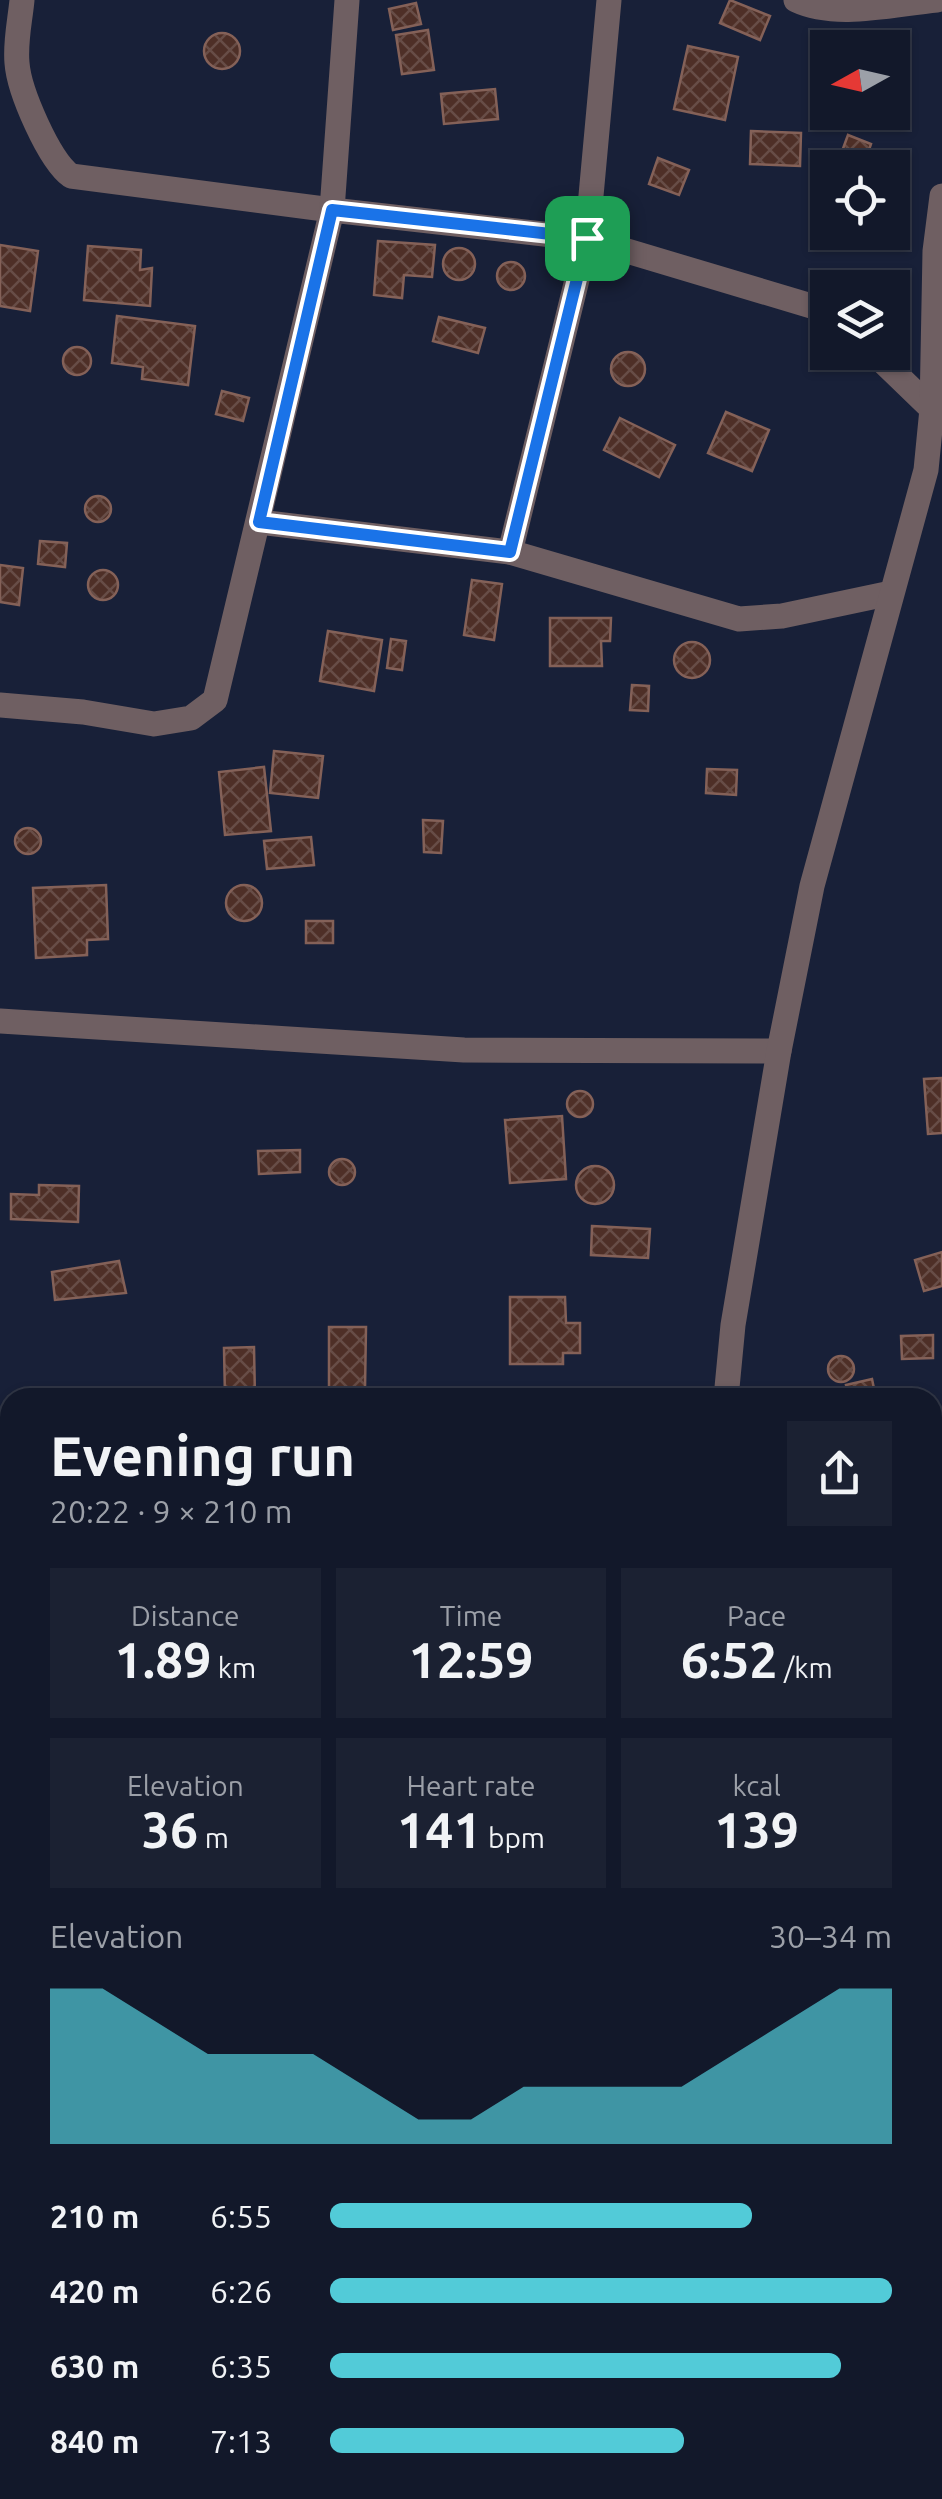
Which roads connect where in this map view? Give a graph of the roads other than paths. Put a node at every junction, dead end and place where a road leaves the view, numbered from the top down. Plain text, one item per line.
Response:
1 (22, 0) edge
2 (347, 0) edge
3 (609, 0) edge
4 (796, 0) edge
5 (938, 0) edge
6 (941, 206) edge
7 (332, 210) junction
8 (587, 238) junction
9 (810, 306) edge
10 (892, 370) edge
11 (932, 409) junction
12 (934, 470) edge
13 (259, 522) junction
14 (510, 552) junction
15 (891, 593) junction
16 (0, 705) edge
17 (0, 1021) edge
18 (780, 1051) junction
19 (727, 1388) edge

1 - 7 street
2 - 7 street
3 - 8 street
4 - 5 street
6 - 11 street
7 - 8 street
7 - 13 street
8 - 9 street
8 - 14 street
10 - 11 street
11 - 12 street
12 - 15 street
13 - 14 street
13 - 16 street
14 - 15 street
15 - 18 street
17 - 18 street
18 - 19 street

